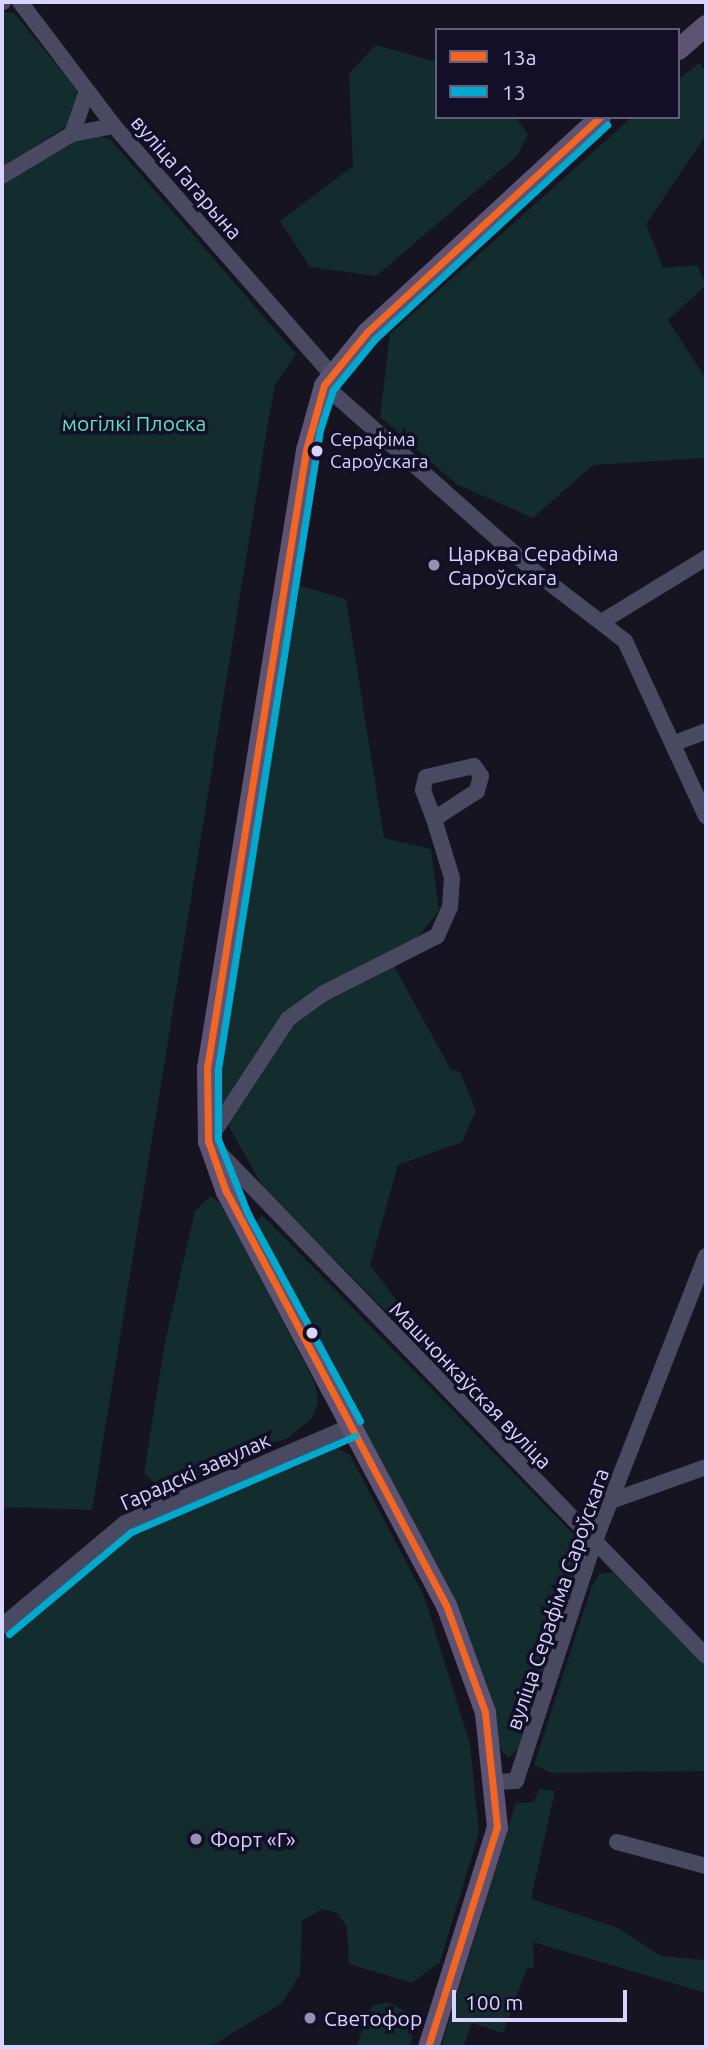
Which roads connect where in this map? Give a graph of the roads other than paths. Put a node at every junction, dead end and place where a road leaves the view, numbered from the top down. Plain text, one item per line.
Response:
1 (20, 2) edge
2 (706, 25) edge
3 (680, 47) edge
4 (87, 91) junction
5 (598, 119) edge
6 (114, 126) junction
7 (72, 134) junction
8 (2, 176) edge
9 (328, 379) junction
10 (706, 558) edge
11 (603, 621) junction
12 (706, 730) edge
13 (675, 743) junction
14 (706, 816) edge
15 (434, 819) dead end
16 (208, 1141) junction
17 (706, 1256) edge
18 (351, 1426) junction
19 (706, 1467) edge
20 (611, 1501) junction
21 (594, 1543) junction
22 (2, 1626) edge
23 (706, 1656) edge
24 (497, 1782) junction
25 (617, 1842) dead end
26 (706, 1866) edge
27 (428, 2047) edge

1 - 4 street, вуліца Гагарына
2 - 3 main road
4 - 6 street, вуліца Гагарына
4 - 7 street
5 - 9 main road
6 - 7 street
6 - 9 street, вуліца Гагарына
7 - 8 street
9 - 11 street
9 - 16 main road
10 - 11 street
11 - 13 street
12 - 13 street
13 - 14 street
15 - 16 street
16 - 18 main road
16 - 21 street, Машчонкаўская вуліца
17 - 20 street, вуліца Серафіма Сароўскага
18 - 22 street, Гарадскі завулак
18 - 24 main road
19 - 20 street
20 - 21 street, вуліца Серафіма Сароўскага
21 - 23 street, Машчонкаўская вуліца
21 - 24 street, вуліца Серафіма Сароўскага
24 - 27 main road
25 - 26 street

